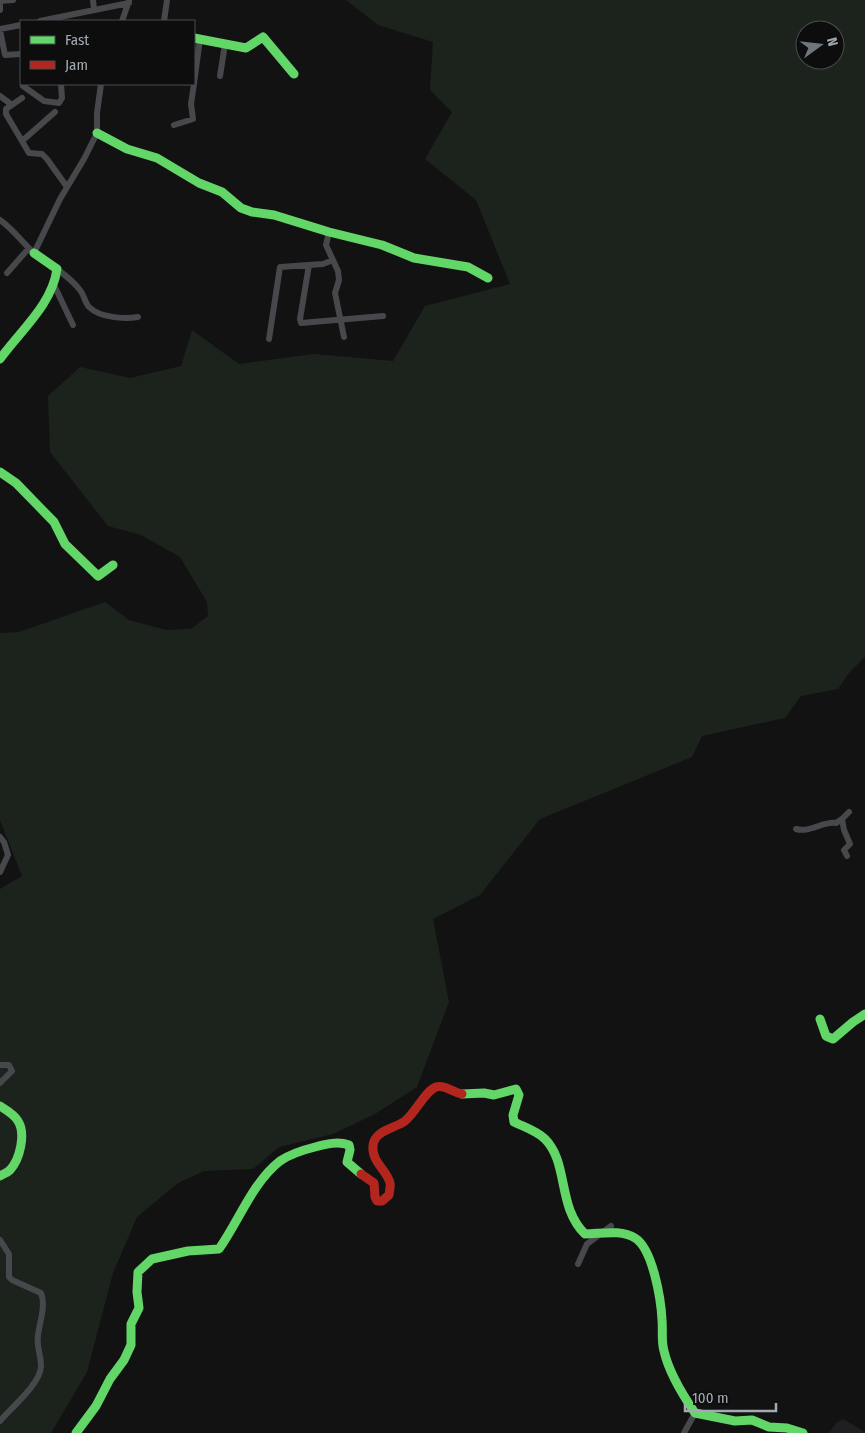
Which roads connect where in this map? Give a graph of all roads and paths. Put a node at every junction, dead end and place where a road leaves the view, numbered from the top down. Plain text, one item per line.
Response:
1 (13, 0) edge
2 (93, 0) edge
3 (167, 0) edge
4 (0, 1) edge
5 (129, 1) edge
6 (0, 10) edge
7 (94, 10) junction
8 (45, 20) edge
9 (122, 20) edge
10 (164, 20) edge
11 (20, 25) edge
12 (0, 30) edge
13 (197, 39) edge
14 (225, 44) junction
15 (20, 54) edge
16 (195, 69) edge
17 (294, 74) dead end
18 (220, 76) dead end
19 (62, 85) edge
20 (101, 85) edge
21 (194, 85) edge
22 (23, 86) dead end
23 (0, 96) edge
24 (22, 98) dead end
25 (12, 104) junction
26 (55, 112) dead end
27 (174, 125) dead end
28 (98, 133) junction
29 (22, 141) junction
30 (67, 187) junction
31 (0, 220) edge
32 (329, 232) junction
33 (32, 250) junction
34 (333, 260) junction
35 (309, 265) junction
36 (57, 269) junction
37 (7, 273) dead end
38 (488, 278) dead end
39 (54, 285) junction
40 (383, 316) dead end
41 (138, 317) dead end
42 (340, 320) junction
43 (73, 325) dead end
44 (344, 337) dead end
45 (269, 339) dead end
46 (0, 359) edge
47 (0, 472) edge
48 (113, 565) dead end
49 (849, 812) dead end
50 (842, 819) junction
51 (796, 829) dead end
52 (0, 837) edge
53 (847, 856) dead end
54 (0, 872) edge
55 (865, 1014) edge
56 (820, 1019) dead end
57 (0, 1065) edge
58 (0, 1084) edge
59 (0, 1106) edge
60 (0, 1176) edge
61 (611, 1226) dead end
62 (600, 1235) junction
63 (0, 1240) edge
64 (578, 1264) dead end
65 (695, 1413) junction
66 (0, 1421) edge
67 (76, 1433) edge
68 (684, 1433) edge
69 (803, 1433) edge

1 - 4 street
2 - 7 street
3 - 10 street
4 - 6 street
5 - 7 street
5 - 9 street
7 - 8 street
11 - 12 street
12 - 15 street
13 - 14 street
13 - 16 street
14 - 17 street
14 - 18 street
19 - 22 street
20 - 28 street
21 - 27 street
23 - 25 street
24 - 25 street
25 - 29 street
26 - 29 street
28 - 30 street
28 - 32 street
29 - 30 street
30 - 33 street
31 - 33 street
32 - 34 street
32 - 38 street
33 - 36 street
33 - 37 street
34 - 35 street
34 - 42 street
35 - 42 street
35 - 45 street
36 - 39 street
36 - 41 street
39 - 43 street
39 - 46 street
40 - 42 street
42 - 44 street
47 - 48 street
49 - 50 street
50 - 51 street
50 - 53 street
52 - 54 street
55 - 56 street
57 - 58 street
59 - 60 street
61 - 62 street
62 - 64 street
62 - 65 street
62 - 67 street
63 - 66 street
65 - 68 street
65 - 69 street

